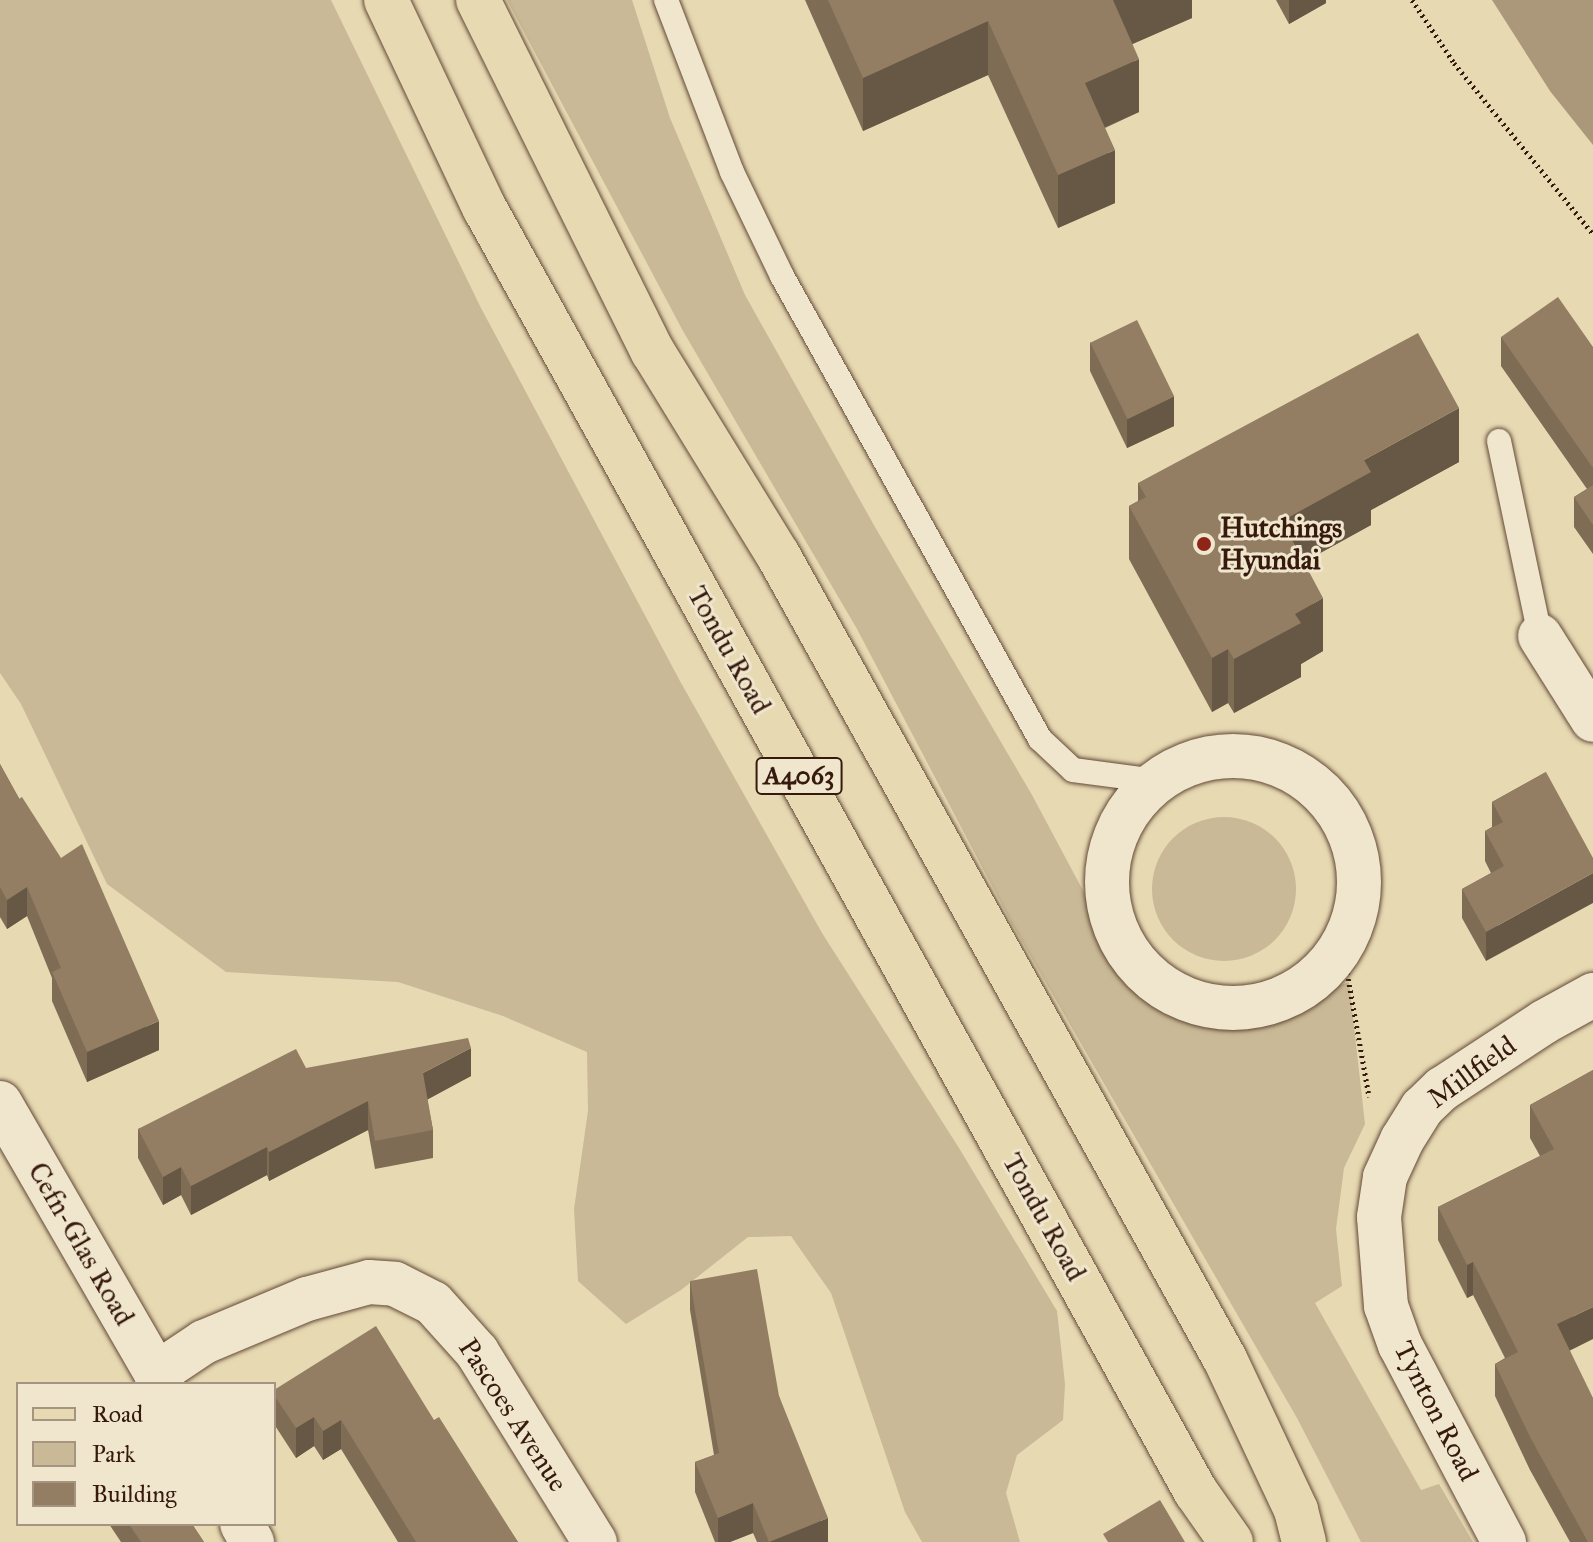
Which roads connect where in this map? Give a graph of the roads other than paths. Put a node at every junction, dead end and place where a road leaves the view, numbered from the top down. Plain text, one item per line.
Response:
1 (386, 0) edge
2 (478, 0) edge
3 (666, 0) edge
4 (1499, 441) dead end
5 (1540, 636) joint
6 (1593, 720) edge
7 (1155, 781) junction
8 (1593, 995) edge
9 (6, 1126) edge
10 (1383, 1276) joint
11 (159, 1379) edge
12 (595, 1542) edge
13 (1231, 1542) edge
14 (1304, 1542) edge
15 (1504, 1542) edge

1 - 13 main road, Tondu Road / A4063
2 - 14 main road, A4063
3 - 7 lane
4 - 5 lane
5 - 6 street
7 - 7 street
8 - 10 street, Millfield
9 - 11 street, Cefn-Glas Road
10 - 15 street, Tynton Road
11 - 12 street, Pascoes Avenue

